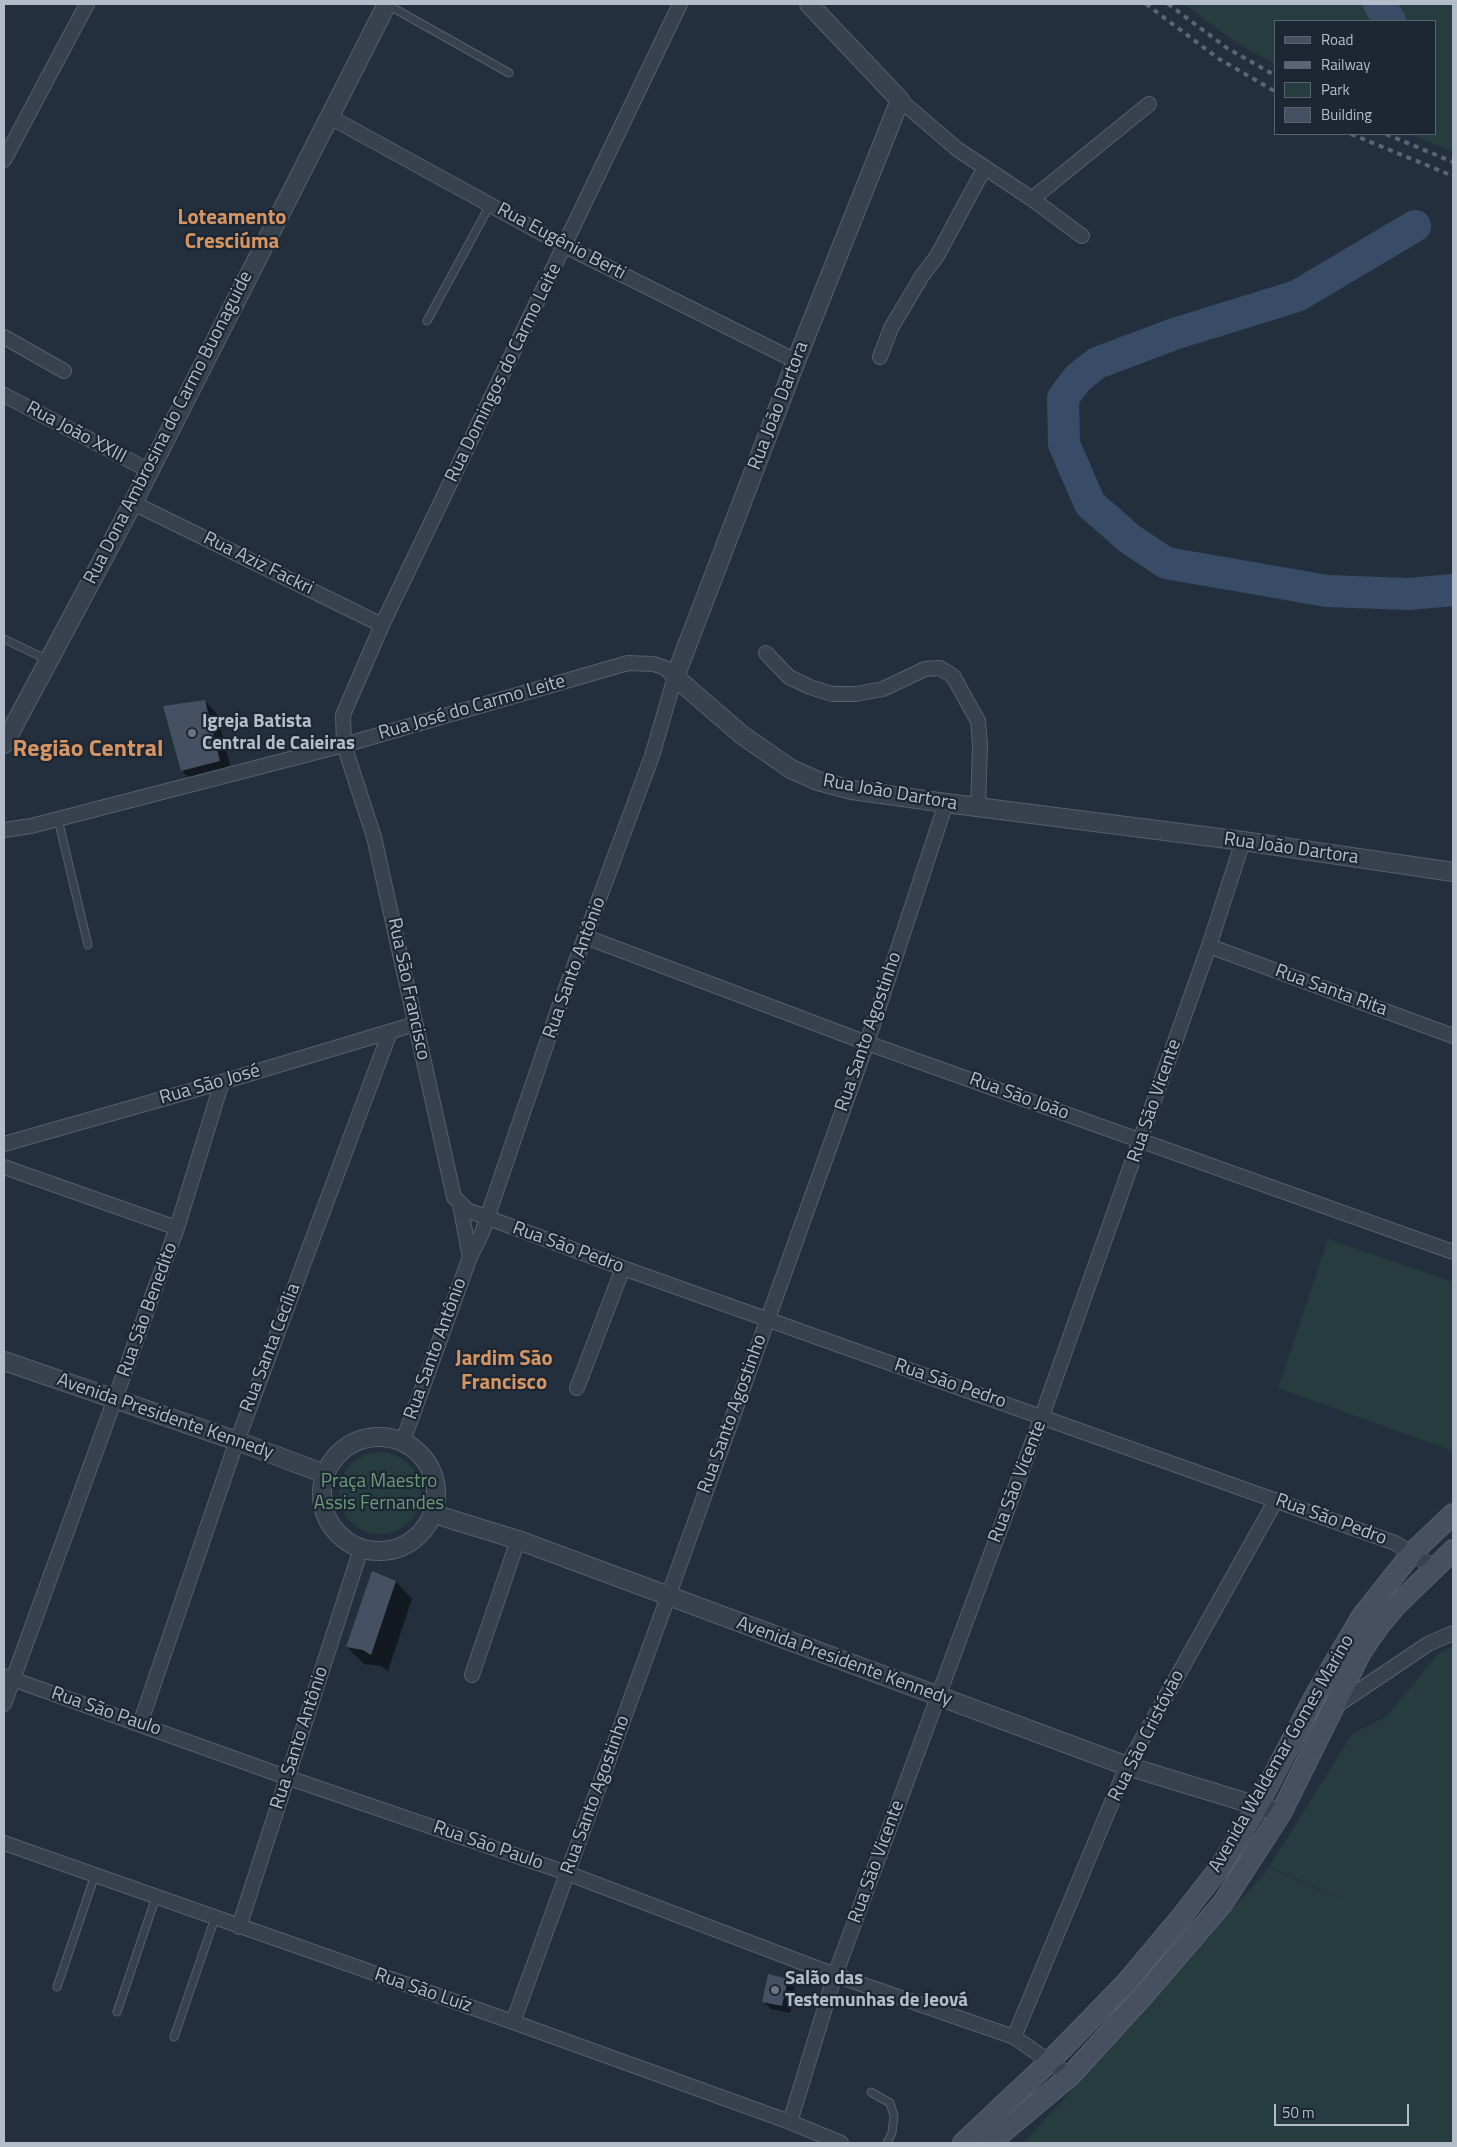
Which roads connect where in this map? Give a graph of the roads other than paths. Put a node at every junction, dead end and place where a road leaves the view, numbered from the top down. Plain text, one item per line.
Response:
1 (85, 4) edge
2 (387, 4) edge
3 (680, 4) edge
4 (809, 4) edge
5 (509, 73) dead end
6 (900, 100) junction
7 (1149, 104) dead end
8 (330, 117) junction
9 (4, 160) edge
10 (984, 168) junction
11 (1032, 199) junction
12 (490, 205) junction
13 (1082, 236) dead end
14 (565, 246) junction
15 (427, 321) dead end
16 (4, 337) edge
17 (880, 357) dead end
18 (796, 361) junction
19 (64, 371) dead end
20 (4, 395) edge
21 (148, 470) junction
22 (133, 502) junction
23 (382, 625) junction
24 (4, 639) edge
25 (766, 653) dead end
26 (48, 660) junction
27 (675, 677) junction
28 (4, 744) edge
29 (344, 745) junction
30 (946, 804) junction
31 (978, 808) junction
32 (58, 819) junction
33 (4, 830) edge
34 (1243, 841) junction
35 (1453, 872) edge
36 (586, 937) junction
37 (88, 945) dead end
38 (1209, 946) junction
39 (415, 1024) junction
40 (390, 1032) junction
41 (1453, 1036) edge
42 (867, 1043) junction
43 (222, 1082) junction
44 (1141, 1141) junction
45 (4, 1144) edge
46 (4, 1167) edge
47 (460, 1204) junction
48 (486, 1217) junction
49 (177, 1228) junction
50 (1453, 1252) edge
51 (470, 1257) junction
52 (623, 1268) junction
53 (766, 1320) junction
54 (4, 1361) edge
55 (577, 1388) dead end
56 (115, 1401) junction
57 (1042, 1416) junction
58 (237, 1441) junction
59 (403, 1441) junction
60 (325, 1474) junction
61 (1276, 1500) junction
62 (434, 1514) junction
63 (1453, 1514) edge
64 (518, 1540) junction
65 (361, 1549) junction
66 (1453, 1550) edge
67 (1412, 1552) junction
68 (1435, 1568) junction
69 (668, 1597) junction
70 (1453, 1633) edge
71 (472, 1675) dead end
72 (8, 1678) edge
73 (937, 1697) junction
74 (4, 1704) edge
75 (1333, 1708) junction
76 (140, 1724) junction
77 (1127, 1766) junction
78 (286, 1777) junction
79 (1257, 1807) junction
80 (1281, 1813) junction
81 (4, 1843) edge
82 (567, 1873) junction
83 (95, 1875) junction
84 (156, 1897) junction
85 (215, 1918) junction
86 (239, 1927) junction
87 (835, 1976) junction
88 (57, 1987) dead end
89 (117, 2012) dead end
90 (513, 2022) junction
91 (174, 2037) dead end
92 (1014, 2037) junction
93 (1049, 2062) junction
94 (1070, 2076) junction
95 (871, 2092) dead end
96 (790, 2122) junction
97 (841, 2143) edge
98 (887, 2143) edge
99 (963, 2143) edge
100 (990, 2143) edge

1 - 9 street
2 - 5 lane
2 - 8 street, Rua Dona Ambrosina do Carmo Buonaguide
3 - 14 street, Rua Domingos do Carmo Leite
4 - 6 street
6 - 10 street
6 - 18 street, Rua João Dartora
7 - 11 street
8 - 12 street, Rua Eugênio Berti
8 - 21 street, Rua Dona Ambrosina do Carmo Buonaguide
10 - 11 street
10 - 17 street
11 - 13 street
12 - 14 street, Rua Eugênio Berti
12 - 15 lane
14 - 18 street, Rua Eugênio Berti
14 - 23 street, Rua Domingos do Carmo Leite
16 - 19 street
18 - 27 street, Rua João Dartora
20 - 21 street, Rua João XXIII
21 - 22 street, Rua Dona Ambrosina do Carmo Buonaguide
22 - 23 street, Rua Aziz Fackri
22 - 26 street, Rua Dona Ambrosina do Carmo Buonaguide
23 - 29 street, Rua Domingos do Carmo Leite
24 - 26 lane
25 - 31 street
26 - 28 street, Rua Dona Ambrosina do Carmo Buonaguide
27 - 29 street, Rua José do Carmo Leite
27 - 30 street, Rua João Dartora
27 - 36 street, Rua Santo Antônio
29 - 32 street, Rua José do Carmo Leite
29 - 39 street, Rua São Francisco
30 - 31 street, Rua João Dartora
30 - 42 street, Rua Santo Agostinho
31 - 34 street, Rua João Dartora
32 - 33 street, Rua José do Carmo Leite
32 - 37 lane
34 - 35 street, Rua João Dartora
34 - 38 street, Rua São Vicente
36 - 42 street, Rua São João
36 - 48 street, Rua Santo Antônio
38 - 41 street, Rua Santa Rita
38 - 44 street, Rua São Vicente
39 - 40 street, Rua São José
39 - 47 street, Rua São Francisco
40 - 43 street, Rua São José
40 - 58 street, Rua Santa Cecília
42 - 44 street, Rua São João
42 - 53 street, Rua Santo Agostinho
43 - 45 street, Rua São José
43 - 49 street, Rua São Benedito
44 - 50 street, Rua São João
44 - 57 street, Rua São Vicente
46 - 49 street
47 - 48 street
47 - 51 street, Rua Santo Antônio
48 - 51 street, Rua Santo Antônio
48 - 52 street, Rua São Pedro
49 - 56 street, Rua São Benedito
51 - 59 street, Rua Santo Antônio
52 - 53 street, Rua São Pedro
52 - 55 street
53 - 57 street, Rua São Pedro
53 - 69 street, Rua Santo Agostinho
54 - 56 street, Avenida Presidente Kennedy
56 - 58 street, Avenida Presidente Kennedy
56 - 72 street, Rua São Benedito
57 - 61 street, Rua São Pedro
57 - 73 street, Rua São Vicente
58 - 60 street, Avenida Presidente Kennedy
58 - 76 street, Rua Santa Cecília
59 - 60 street
59 - 62 street
60 - 65 street
61 - 67 street, Rua São Pedro
61 - 77 street, Rua São Cristóvão
62 - 64 street, Avenida Presidente Kennedy
62 - 65 street
63 - 67 main road, Avenida Waldemar Gomes Marino
64 - 69 street, Avenida Presidente Kennedy
64 - 71 street
65 - 78 street, Rua Santo Antônio
66 - 68 main road, Avenida Waldemar Gomes Marino
67 - 68 street, Rua São Pedro
67 - 79 main road, Avenida Waldemar Gomes Marino
68 - 75 main road, Avenida Waldemar Gomes Marino
69 - 73 street, Avenida Presidente Kennedy
69 - 82 street, Rua Santo Agostinho
70 - 75 street
72 - 74 street, Rua São Benedito
72 - 76 street, Rua São Paulo
73 - 77 street, Avenida Presidente Kennedy
73 - 87 street, Rua São Vicente
75 - 80 main road, Avenida Waldemar Gomes Marino
76 - 78 street, Rua São Paulo
77 - 79 street, Avenida Presidente Kennedy
77 - 92 street, Rua São Cristóvão
78 - 82 street, Rua São Paulo
78 - 86 street, Rua Santo Antônio
79 - 80 street, Avenida Presidente Kennedy
79 - 93 main road, Avenida Waldemar Gomes Marino
80 - 94 main road, Avenida Waldemar Gomes Marino
81 - 83 street, Rua São Luíz
82 - 87 street, Rua São Paulo
82 - 90 street, Rua Santo Agostinho
83 - 84 street, Rua São Luíz
83 - 88 lane
84 - 85 street, Rua São Luíz
84 - 89 lane
85 - 86 street, Rua São Luíz
85 - 91 lane
86 - 90 street, Rua São Luíz
87 - 92 street, Rua São Paulo
87 - 96 street, Rua São Vicente
90 - 96 street, Rua São Luíz
92 - 93 street, Rua São Paulo
93 - 94 street, Rua São Paulo
93 - 99 main road, Avenida Waldemar Gomes Marino
94 - 100 main road, Avenida Waldemar Gomes Marino
95 - 98 lane
96 - 97 street, Rua São Luíz

